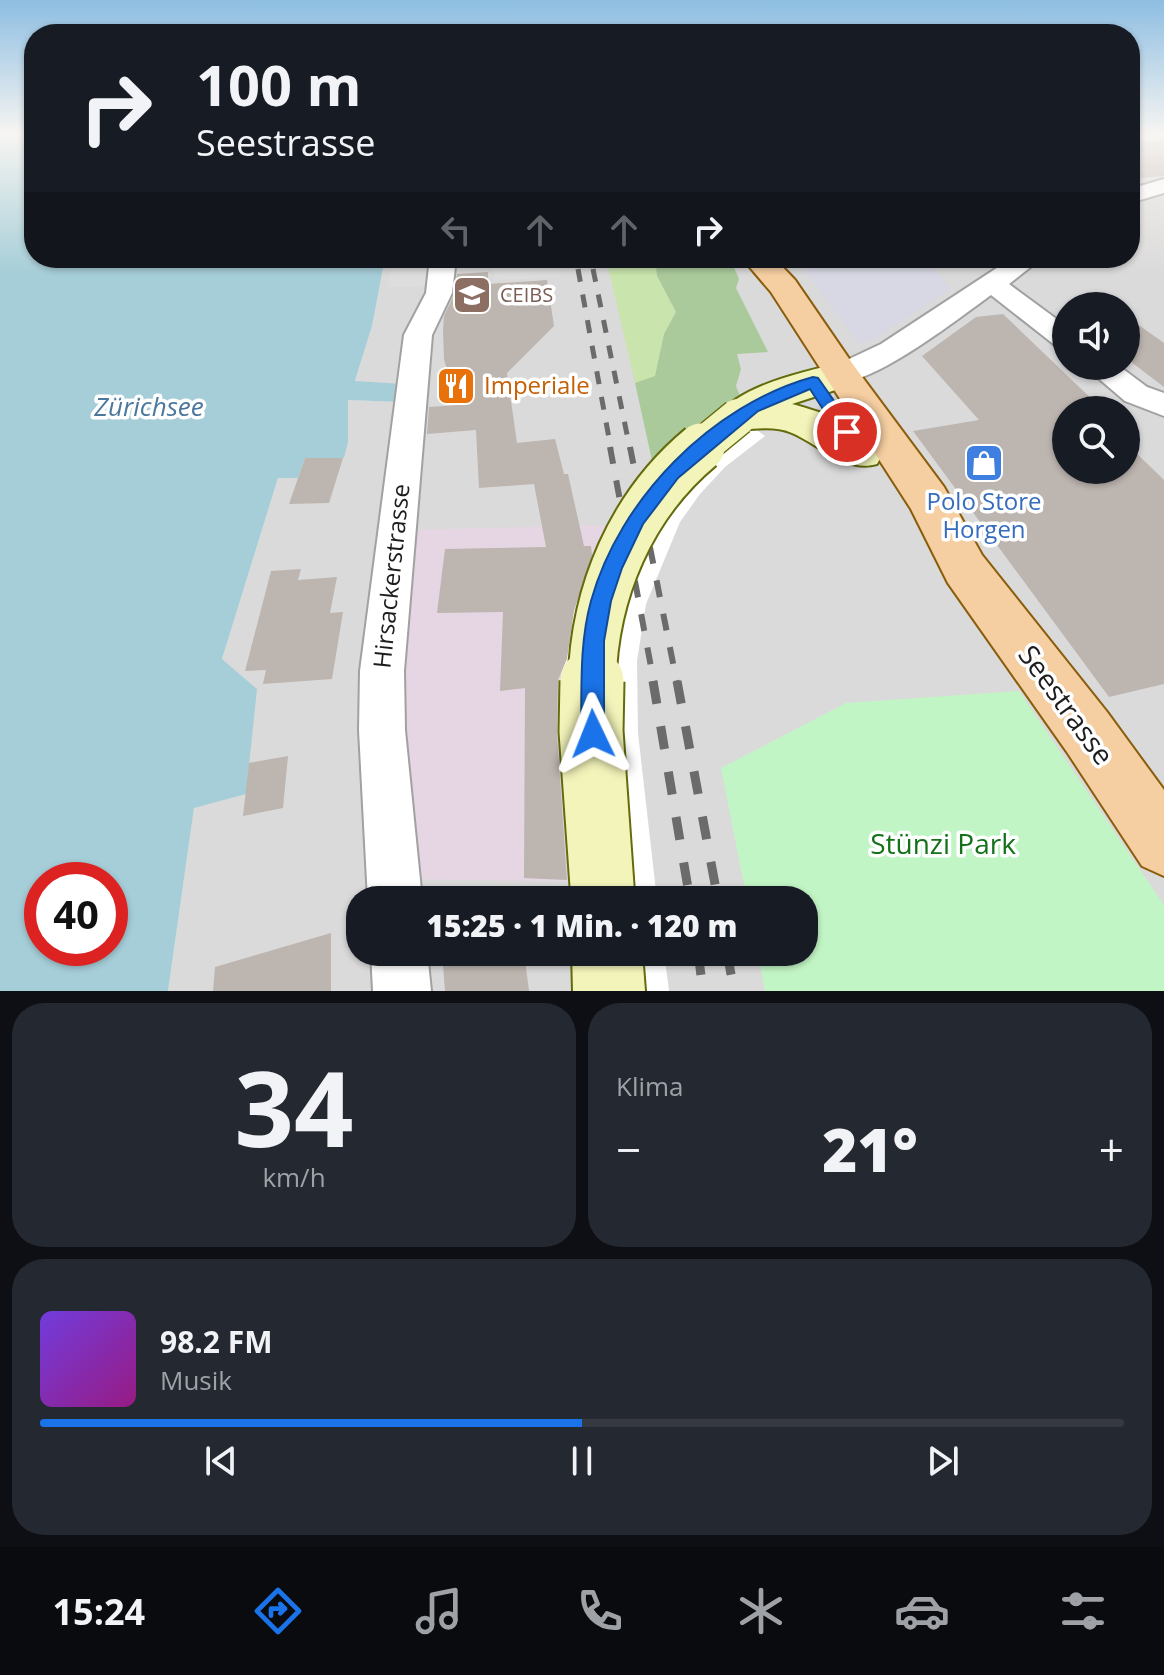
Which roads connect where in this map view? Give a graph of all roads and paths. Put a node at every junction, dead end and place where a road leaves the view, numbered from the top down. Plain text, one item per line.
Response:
1 (1164, 186) edge
2 (1140, 193) edge
3 (442, 268) edge
4 (759, 268) edge
5 (1013, 268) edge
6 (988, 284) junction
7 (1052, 329) edge
8 (827, 379) junction
9 (1118, 380) edge
10 (1164, 405) edge
11 (738, 417) junction
12 (862, 453) junction
13 (965, 569) junction
14 (1164, 844) edge
15 (394, 886) edge
16 (602, 886) edge
17 (400, 966) edge
18 (608, 966) edge
19 (402, 991) edge
20 (609, 991) edge

1 - 2 street
3 - 15 street, Hirsackerstrasse
4 - 8 main road, Seestrasse
5 - 6 street
6 - 7 street
6 - 8 street
8 - 11 street
8 - 12 main road, Seestrasse
8 - 13 main road, Seestrasse
9 - 10 street
11 - 12 street
11 - 16 street, bridge
12 - 13 main road, Seestrasse
13 - 14 main road, Seestrasse
17 - 19 street
18 - 20 street

